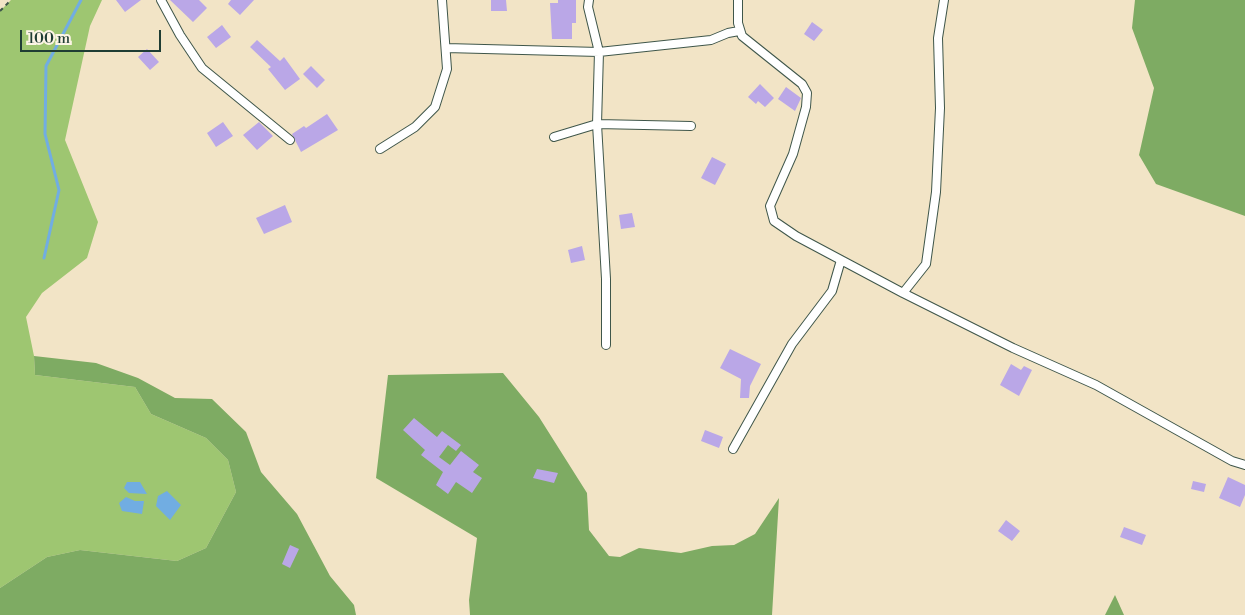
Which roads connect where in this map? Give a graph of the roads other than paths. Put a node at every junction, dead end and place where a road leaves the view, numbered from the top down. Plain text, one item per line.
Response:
1 (161, 0) edge
2 (442, 0) edge
3 (589, 0) edge
4 (738, 0) edge
5 (944, 0) edge
6 (739, 31) junction
7 (446, 48) junction
8 (599, 52) junction
9 (596, 124) junction
10 (691, 126) dead end
11 (554, 137) dead end
12 (290, 140) dead end
13 (380, 149) dead end
14 (841, 260) junction
15 (902, 293) junction
16 (606, 345) dead end
17 (733, 449) dead end
18 (1245, 465) edge

1 - 12 street
2 - 7 street
3 - 8 street
4 - 6 street
5 - 15 street
6 - 8 street
6 - 14 street
7 - 8 street
7 - 13 street
8 - 9 street
9 - 10 street
9 - 11 street
9 - 16 street
14 - 15 street
14 - 17 street
15 - 18 street

